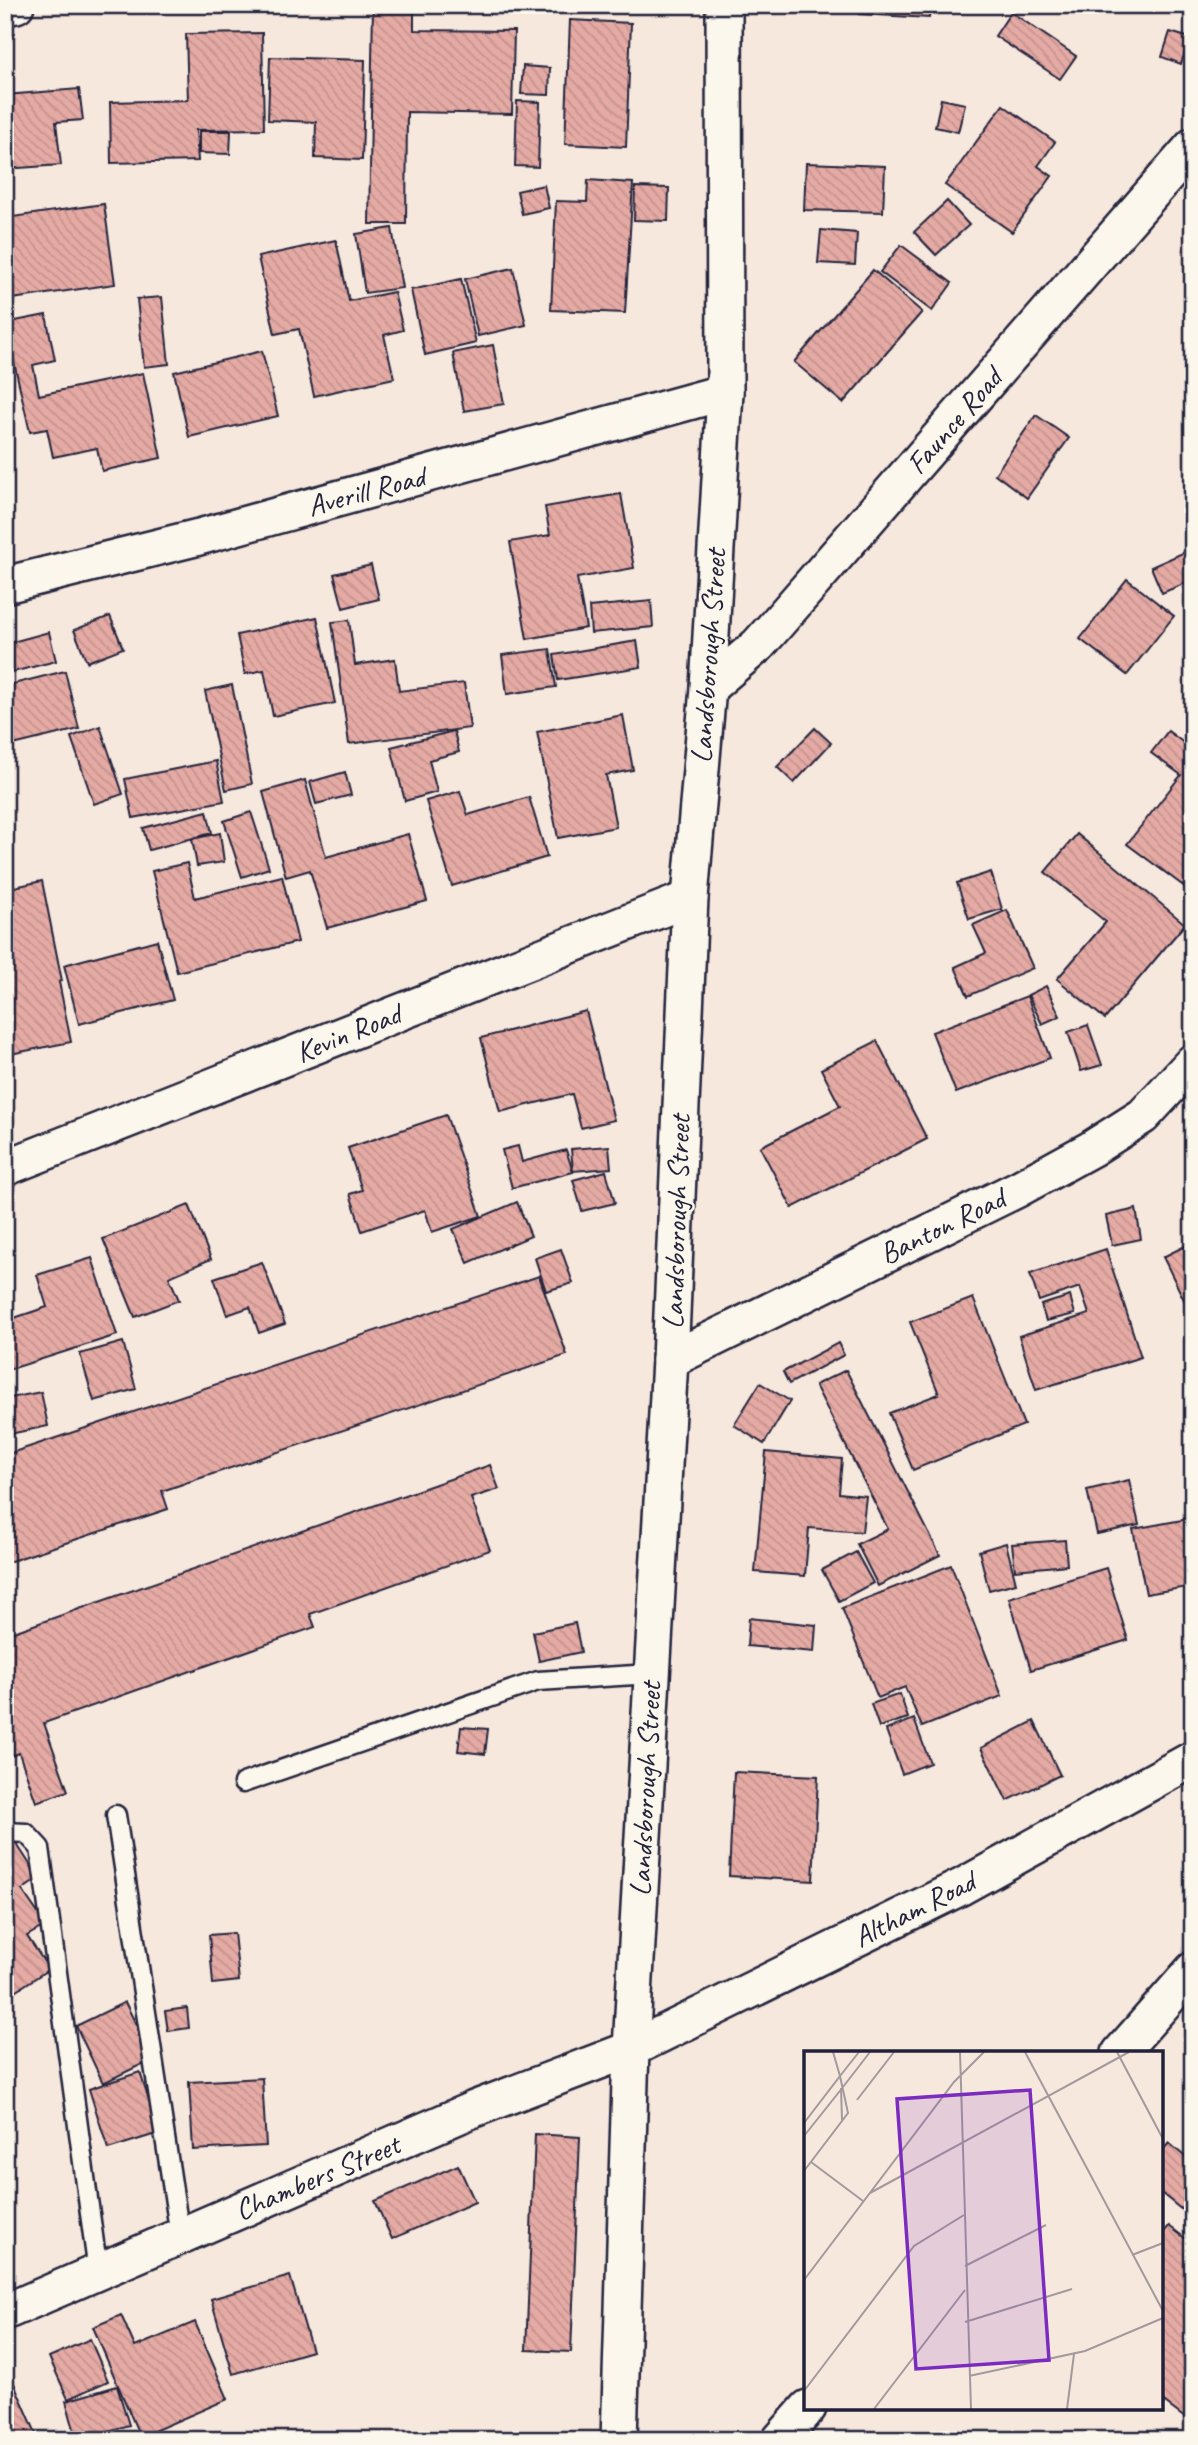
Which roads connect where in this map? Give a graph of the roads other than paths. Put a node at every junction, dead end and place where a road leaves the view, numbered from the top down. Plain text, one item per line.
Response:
1 (16, 5) edge
2 (724, 5) edge
3 (5, 7) edge
4 (1193, 146) edge
5 (725, 392) junction
6 (5, 585) edge
7 (708, 688) junction
8 (690, 898) junction
9 (1193, 1062) edge
10 (5, 1168) edge
11 (670, 1360) junction
12 (651, 1674) junction
13 (1193, 1759) edge
14 (243, 1783) dead end
15 (116, 1815) dead end
16 (5, 1832) edge
17 (1193, 1969) edge
18 (631, 2049) junction
19 (1122, 2051) edge
20 (180, 2236) junction
21 (98, 2272) junction
22 (5, 2312) edge
23 (806, 2410) edge
24 (619, 2440) edge
25 (780, 2440) edge

1 - 3 street
2 - 5 street, Landsborough Street
4 - 7 street, Faunce Road
5 - 6 street, Averill Road
5 - 7 street, Landsborough Street
7 - 8 street, Landsborough Street
8 - 10 street, Kevin Road
8 - 11 street, Landsborough Street
9 - 11 street, Banton Road
11 - 12 street, Landsborough Street
12 - 14 lane
12 - 18 street, Landsborough Street
13 - 18 street, Altham Road
15 - 20 lane
16 - 21 lane
17 - 19 street
18 - 20 street, Chambers Street
18 - 24 street, Landsborough Street
20 - 21 street, Chambers Street
21 - 22 street, Chambers Street
23 - 25 street

